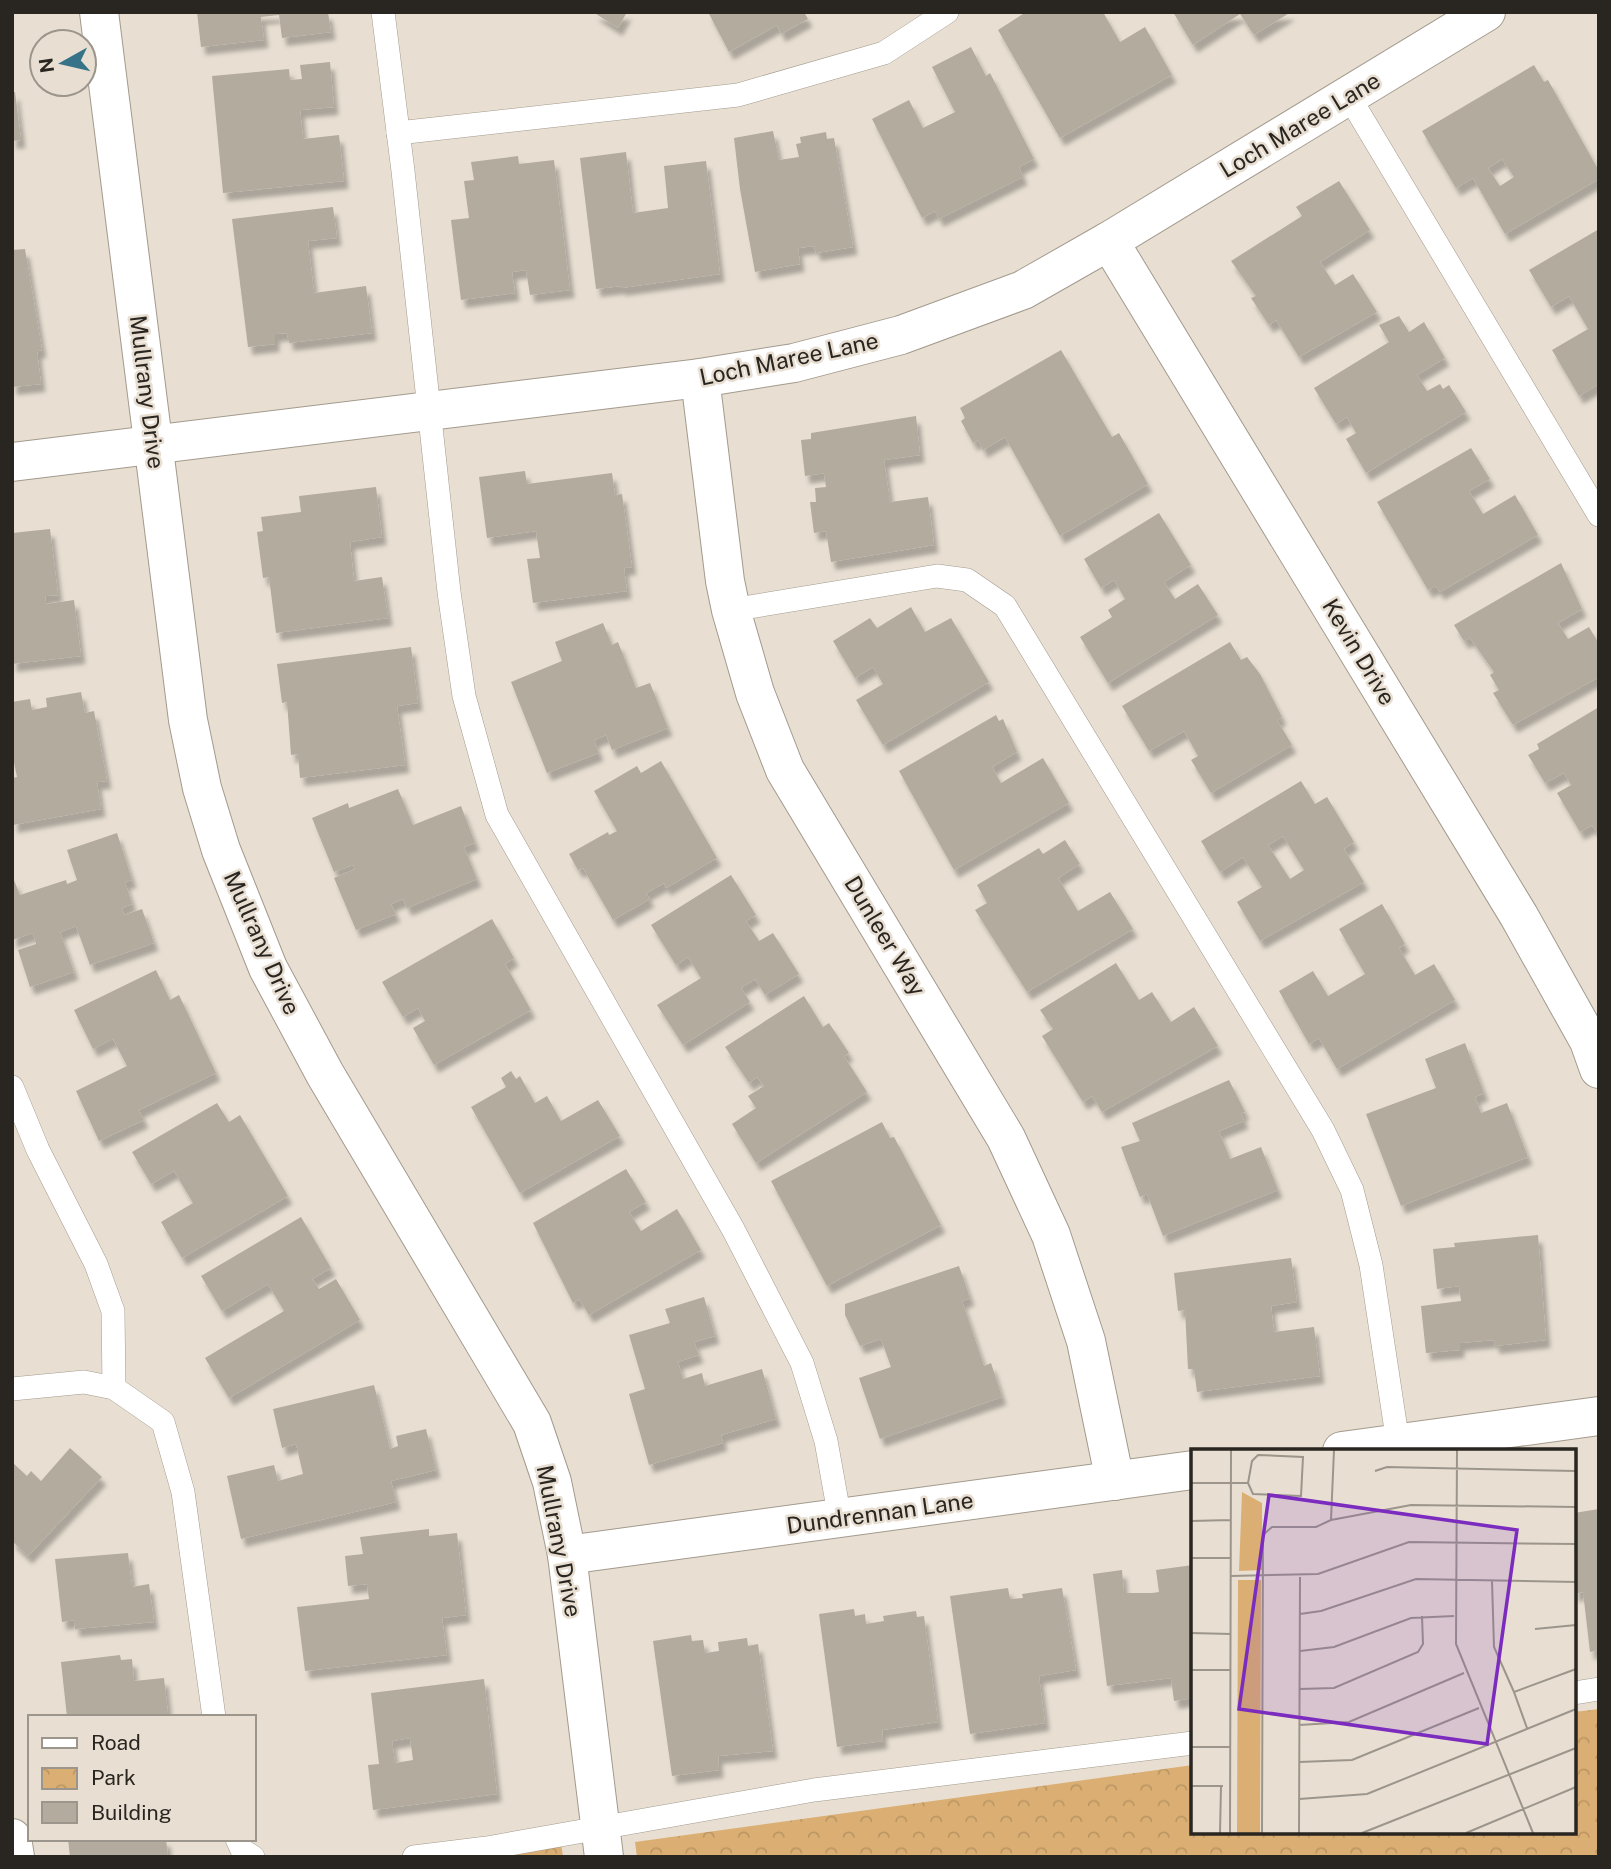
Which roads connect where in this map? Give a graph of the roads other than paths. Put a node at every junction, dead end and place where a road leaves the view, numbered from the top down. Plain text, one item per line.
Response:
1 (99, 12) edge
2 (383, 12) edge
3 (947, 12) edge
4 (1486, 12) edge
5 (1348, 95) junction
6 (398, 133) junction
7 (1109, 241) junction
8 (700, 378) junction
9 (429, 412) junction
10 (154, 445) junction
11 (12, 462) edge
12 (1599, 515) edge
13 (731, 610) junction
14 (1599, 1069) edge
15 (12, 1087) edge
16 (114, 1388) junction
17 (12, 1389) edge
18 (1599, 1416) edge
19 (1398, 1443) junction
20 (1356, 1449) edge
21 (1191, 1470) edge
22 (1115, 1480) junction
23 (840, 1519) junction
24 (567, 1555) junction
25 (1599, 1689) edge
26 (1576, 1693) edge
27 (214, 1715) edge
28 (1191, 1743) edge
29 (12, 1838) edge
30 (238, 1841) edge
31 (602, 1842) edge
32 (15, 1857) edge
33 (253, 1857) edge
34 (414, 1857) edge

1 - 10 street, Mullrany Drive
2 - 6 lane
3 - 6 lane
4 - 5 street, Loch Maree Lane
5 - 7 street, Loch Maree Lane
5 - 12 lane
6 - 9 lane
7 - 8 street, Loch Maree Lane
7 - 14 street, Kevin Drive
8 - 9 street, Loch Maree Lane
8 - 13 street, Dunleer Way
9 - 10 street, Loch Maree Lane
9 - 23 lane
10 - 11 street, Loch Maree Lane
10 - 24 street, Mullrany Drive
13 - 19 lane
13 - 22 street, Dunleer Way
15 - 16 lane
16 - 17 lane
16 - 27 lane
18 - 19 street
19 - 20 street
21 - 22 street, Dundrennan Lane
22 - 23 street, Dundrennan Lane
23 - 24 street, Dundrennan Lane
24 - 31 street, Mullrany Drive
25 - 26 lane
28 - 31 lane
29 - 32 street
30 - 33 lane
31 - 34 lane

